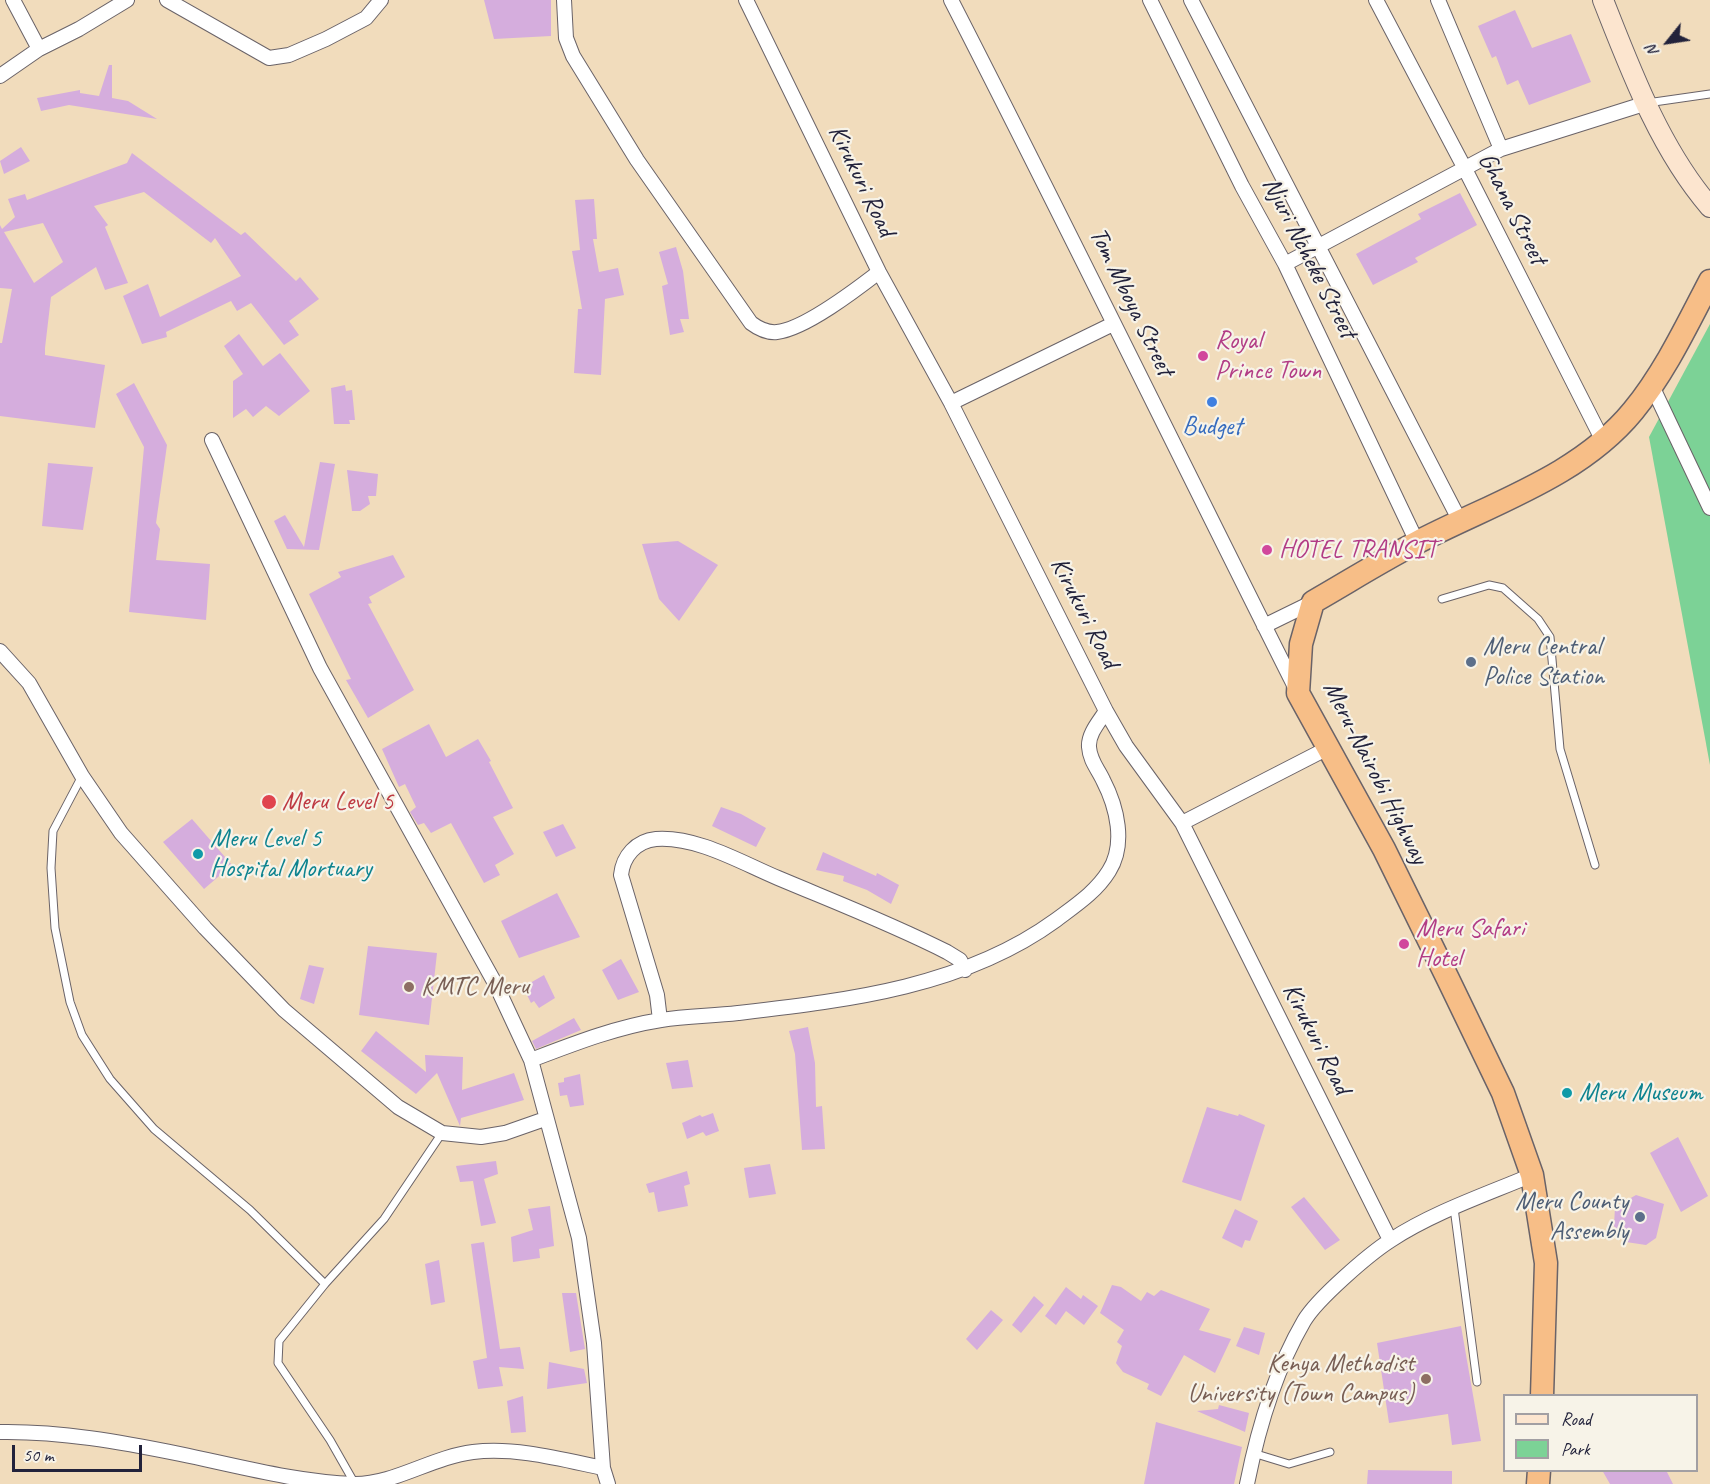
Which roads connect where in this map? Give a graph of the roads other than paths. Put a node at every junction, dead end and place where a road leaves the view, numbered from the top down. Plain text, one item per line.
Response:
1 (13, 0) edge
2 (127, 0) edge
3 (167, 0) edge
4 (381, 0) edge
5 (564, 0) edge
6 (746, 0) edge
7 (951, 0) edge
8 (1150, 0) edge
9 (1191, 0) edge
10 (1376, 0) edge
11 (1438, 0) edge
12 (1603, 0) edge
13 (39, 49) junction
14 (0, 76) edge
15 (1710, 94) edge
16 (1647, 103) junction
17 (1501, 149) junction
18 (1464, 167) junction
19 (1710, 207) edge
20 (1320, 246) junction
21 (1284, 264) junction
22 (879, 272) junction
23 (1710, 281) edge
24 (1113, 324) junction
25 (1652, 386) junction
26 (951, 403) junction
27 (212, 440) dead end
28 (1603, 441) junction
29 (1710, 508) edge
30 (1461, 523) junction
31 (1418, 542) junction
32 (1442, 599) dead end
33 (1313, 602) junction
34 (1264, 626) junction
35 (0, 651) edge
36 (1298, 693) junction
37 (1106, 711) junction
38 (1328, 748) junction
39 (82, 776) junction
40 (1182, 823) junction
41 (1595, 865) dead end
42 (965, 970) junction
43 (660, 1020) junction
44 (531, 1060) junction
45 (545, 1119) junction
46 (442, 1133) junction
47 (1532, 1175) junction
48 (1454, 1208) junction
49 (1390, 1240) junction
50 (325, 1284) junction
51 (1477, 1382) dead end
52 (1542, 1394) edge
53 (0, 1432) edge
54 (1330, 1452) dead end
55 (1253, 1453) junction
56 (603, 1468) junction
57 (356, 1484) edge
58 (608, 1484) edge
59 (1247, 1484) edge

1 - 13 street
2 - 13 street
3 - 4 street
5 - 22 street
6 - 22 street, Kirukuri Road
7 - 24 street, Tom Mboya Street
8 - 21 street, Njuri Ncheke Street
9 - 20 street, Njuri Ncheke Street
10 - 18 street, Ghana Street
11 - 17 street
12 - 16 main road
13 - 14 street
15 - 16 lane
16 - 17 street
16 - 19 main road
17 - 18 street
18 - 20 street
18 - 28 street, Ghana Street
20 - 21 street
20 - 30 street, Njuri Ncheke Street
21 - 31 street, Njuri Ncheke Street
22 - 26 street, Kirukuri Road
23 - 25 highway
24 - 26 street
24 - 34 street, Tom Mboya Street
25 - 28 highway
25 - 29 street
26 - 37 street, Kirukuri Road
27 - 44 street
28 - 30 highway
30 - 31 highway
31 - 33 highway
32 - 41 lane
33 - 34 street
33 - 36 highway, Meru-Nairobi Highway
34 - 36 street, Tom Mboya Street
35 - 39 street
36 - 38 highway, Meru-Nairobi Highway
37 - 40 street, Kirukuri Road
37 - 42 street
38 - 40 street
38 - 47 highway, Meru-Nairobi Highway
39 - 46 street
39 - 50 lane
40 - 49 street, Kirukuri Road
42 - 43 street
42 - 43 street
43 - 44 street
44 - 45 street
45 - 46 street
45 - 56 street
46 - 50 lane
47 - 48 street
47 - 52 highway, Meru-Nairobi Highway
48 - 49 street
48 - 51 lane
49 - 55 street
50 - 57 lane
53 - 57 street
54 - 55 lane
55 - 59 street
56 - 57 street
56 - 58 street

